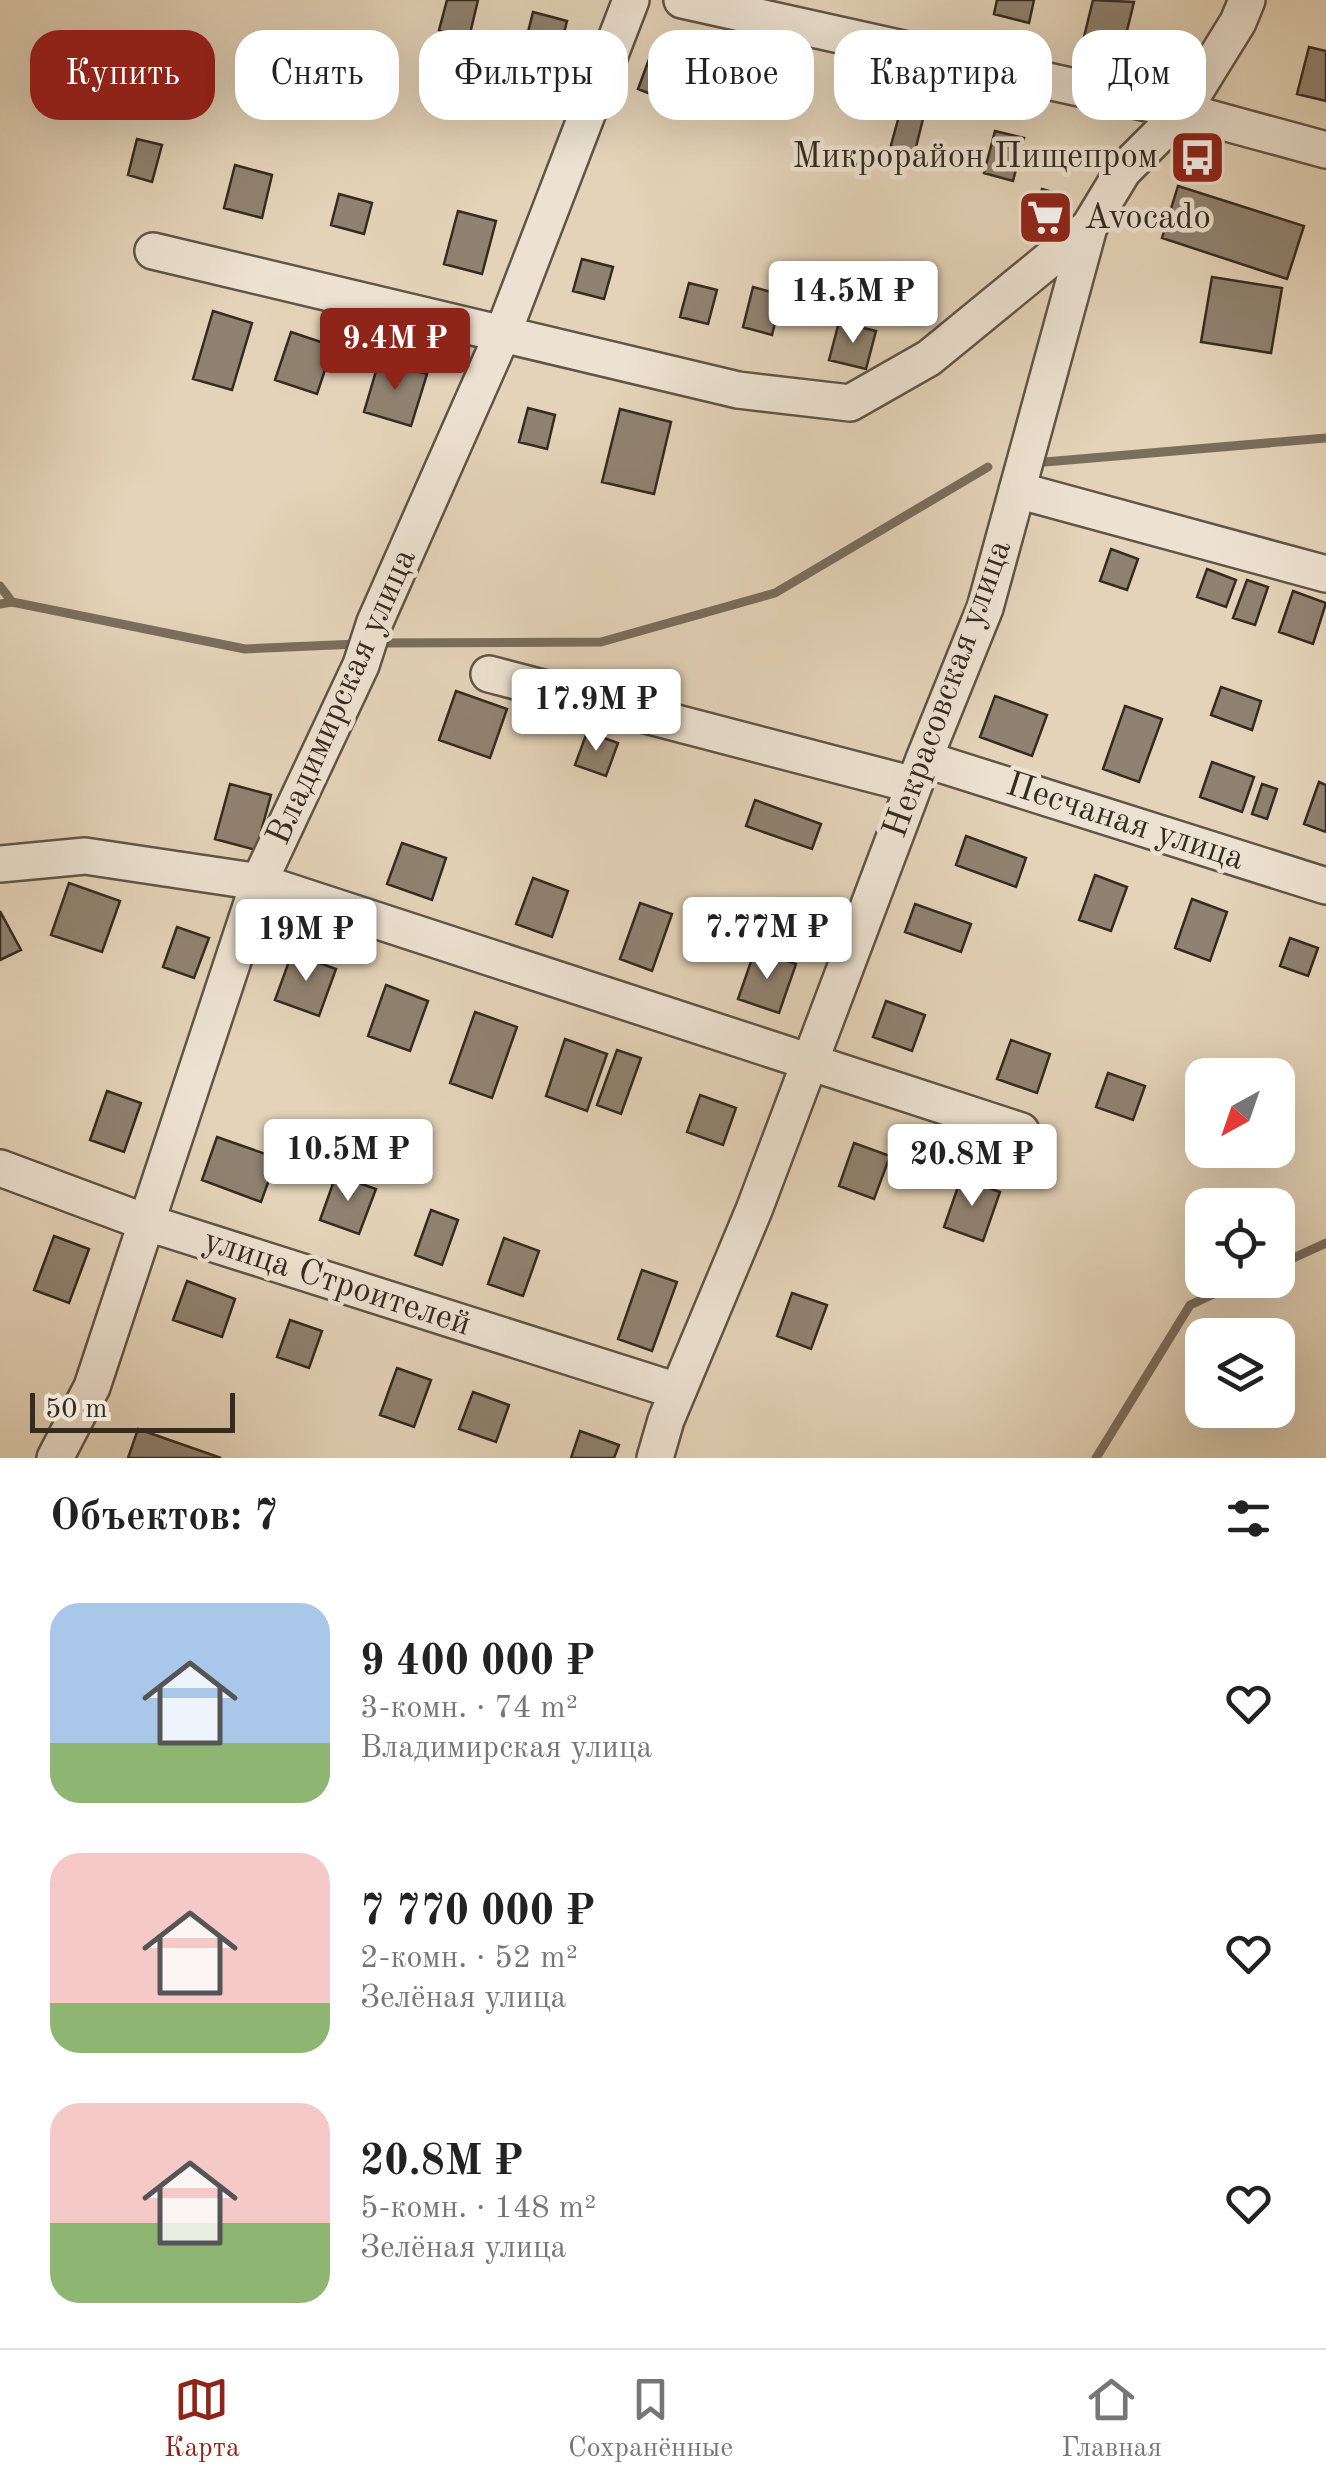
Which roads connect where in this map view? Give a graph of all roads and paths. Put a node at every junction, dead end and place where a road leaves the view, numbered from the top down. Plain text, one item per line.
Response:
1 (630, 0) edge
2 (682, 0) edge
3 (1247, 0) edge
4 (1206, 74) edge
5 (1072, 86) edge
6 (1206, 117) edge
7 (1174, 120) edge
8 (1326, 150) edge
9 (1089, 227) junction
10 (152, 251) dead end
11 (503, 332) junction
12 (1017, 490) junction
13 (1326, 574) edge
14 (488, 674) dead end
15 (919, 772) junction
16 (0, 864) edge
17 (259, 882) junction
18 (1326, 886) edge
19 (809, 1064) junction
20 (1021, 1131) dead end
21 (0, 1168) edge
22 (145, 1222) junction
23 (677, 1391) junction
24 (54, 1458) edge
25 (655, 1458) edge

1 - 11 street, Владимирская улица
2 - 5 street
3 - 4 street, Некрасовская улица
6 - 8 street
7 - 9 street, Некрасовская улица
9 - 11 street
9 - 12 street, Некрасовская улица
10 - 11 street
11 - 17 street, Владимирская улица
12 - 13 street
12 - 15 street, Некрасовская улица
14 - 15 street, Песчаная улица
15 - 18 street, Песчаная улица
15 - 19 street, Некрасовская улица
16 - 17 street
17 - 19 street
17 - 22 street, Владимирская улица
19 - 20 street
19 - 23 street, Некрасовская улица
21 - 22 street, улица Строителей
22 - 23 street, улица Строителей
22 - 24 street, Владимирская улица
23 - 25 street, Некрасовская улица

